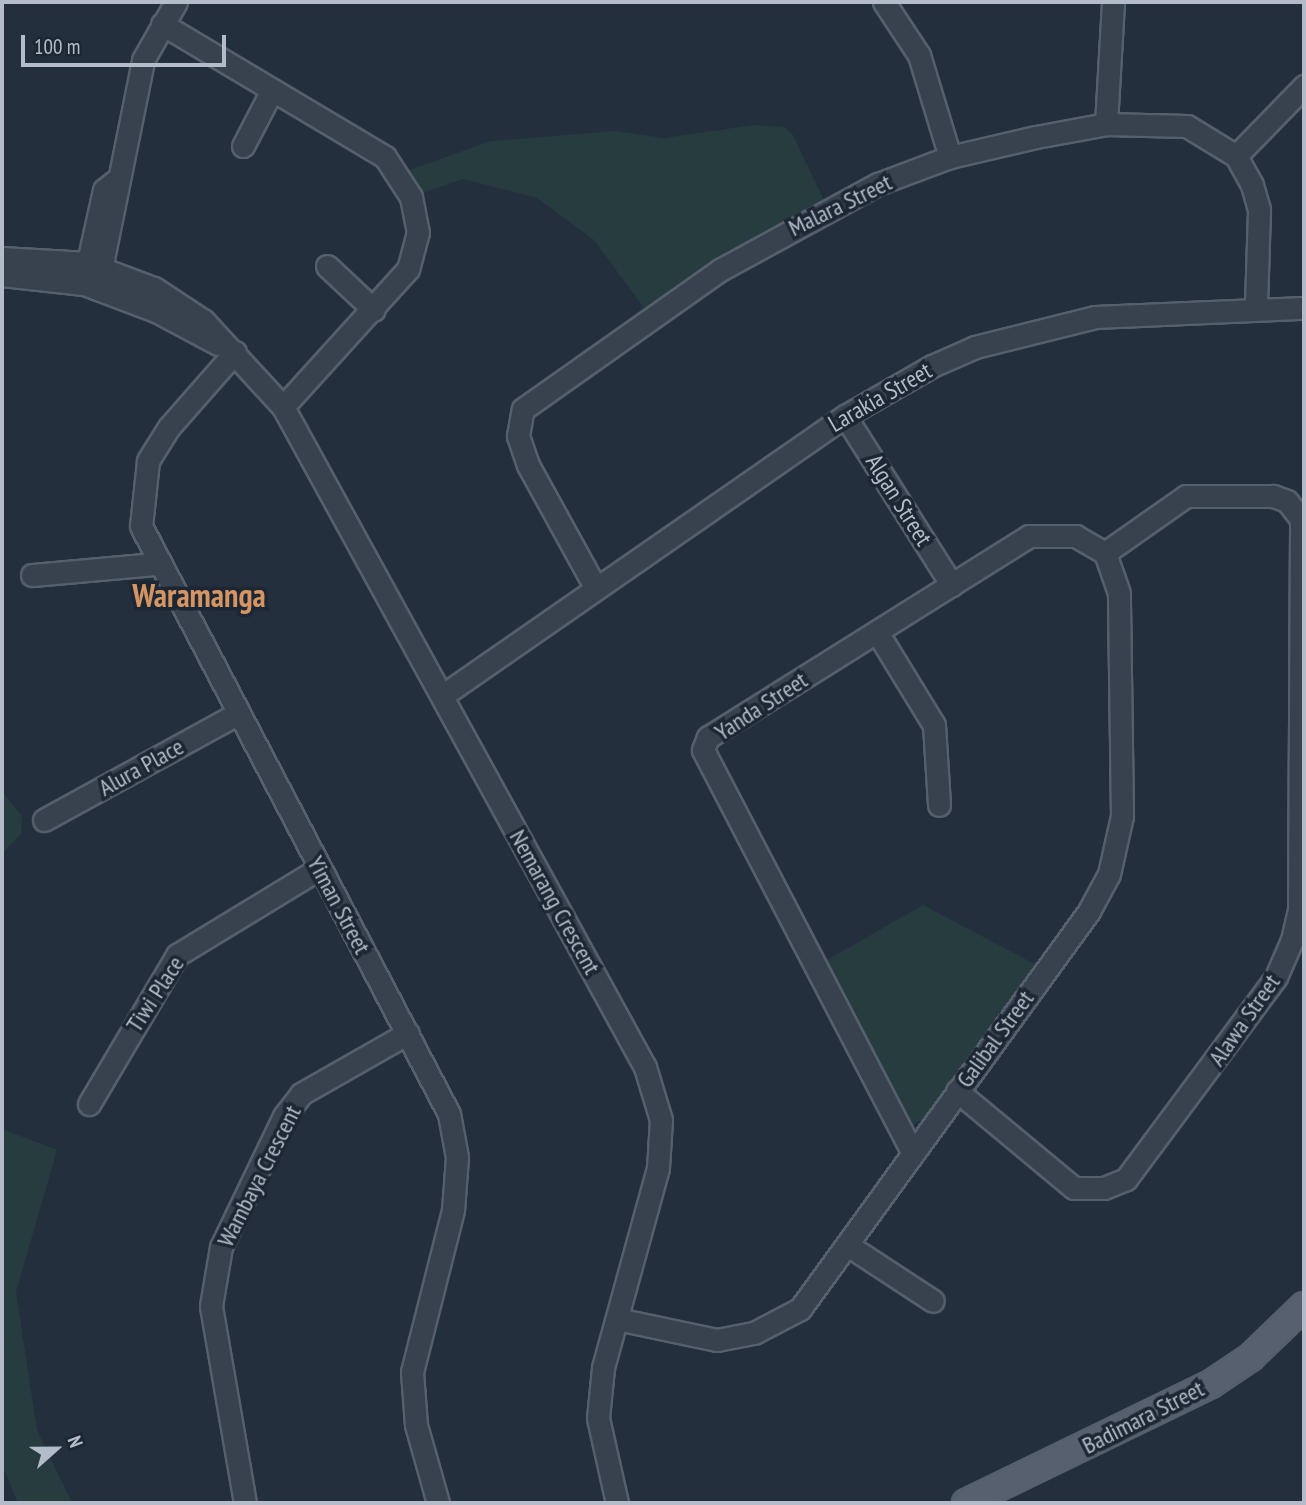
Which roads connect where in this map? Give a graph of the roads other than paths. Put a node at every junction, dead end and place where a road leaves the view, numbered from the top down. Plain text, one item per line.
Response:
1 (176, 2) edge
2 (884, 2) edge
3 (1113, 2) edge
4 (162, 24) junction
5 (1304, 86) edge
6 (272, 90) junction
7 (1106, 124) junction
8 (243, 146) dead end
9 (1236, 156) junction
10 (950, 157) junction
11 (2, 258) edge
12 (327, 266) dead end
13 (2, 275) edge
14 (92, 276) junction
15 (1256, 306) junction
16 (1304, 308) edge
17 (374, 310) junction
18 (235, 352) junction
19 (283, 407) junction
20 (845, 416) junction
21 (1105, 553) junction
22 (156, 564) junction
23 (32, 575) dead end
24 (594, 585) junction
25 (952, 585) junction
26 (877, 632) junction
27 (438, 690) junction
28 (237, 714) junction
29 (939, 805) dead end
30 (44, 820) dead end
31 (320, 868) junction
32 (408, 1033) junction
33 (957, 1091) junction
34 (89, 1104) dead end
35 (911, 1150) junction
36 (849, 1245) junction
37 (933, 1301) dead end
38 (1304, 1306) edge
39 (617, 1319) junction
40 (244, 1503) edge
41 (438, 1503) edge
42 (617, 1503) edge
43 (966, 1503) edge

1 - 4 street
2 - 10 street
3 - 7 street
4 - 6 street
4 - 14 street
5 - 9 street
6 - 8 street
6 - 17 street
7 - 9 street, Malara Street
7 - 10 street, Malara Street
9 - 15 street
10 - 24 street, Malara Street
11 - 14 street, Nemarang Crescent
12 - 17 street
13 - 14 street, Nemarang Crescent
14 - 18 street, Nemarang Crescent
15 - 16 street, Larakia Street
15 - 20 street, Larakia Street
17 - 19 street
18 - 19 street, Nemarang Crescent
18 - 22 street, Yiman Street
19 - 27 street, Nemarang Crescent
20 - 24 street, Larakia Street
20 - 25 street, Algan Street
21 - 25 street, Yanda Street
21 - 33 street, Galibal Street
21 - 33 street, Alawa Street
22 - 23 street
22 - 28 street, Yiman Street
24 - 27 street, Larakia Street
25 - 26 street, Yanda Street
26 - 29 street
26 - 35 street, Yanda Street
27 - 39 street, Nemarang Crescent
28 - 30 street, Alura Place
28 - 31 street, Yiman Street
31 - 32 street, Yiman Street
31 - 34 street, Tiwi Place
32 - 40 street, Wambaya Crescent
32 - 41 street, Yiman Street
33 - 35 street, Galibal Street
35 - 36 street, Galibal Street
36 - 37 street
36 - 39 street, Galibal Street
38 - 43 main road, Badimara Street
39 - 42 street, Nemarang Crescent

